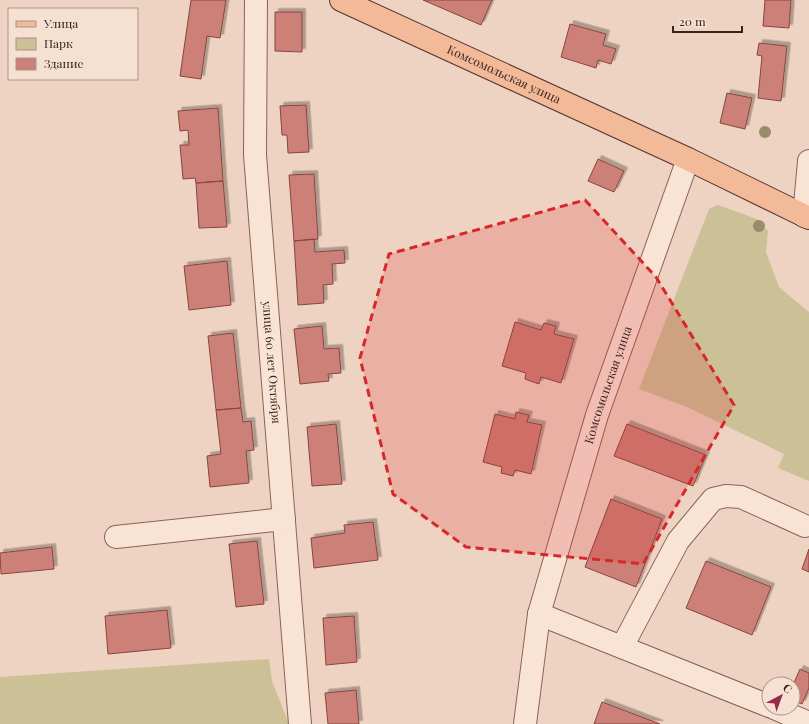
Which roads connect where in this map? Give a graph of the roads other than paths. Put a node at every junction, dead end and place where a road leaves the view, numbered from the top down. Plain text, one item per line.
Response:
1 (256, 0) edge
2 (341, 0) edge
3 (688, 159) junction
4 (809, 161) edge
5 (807, 217) edge
6 (284, 519) junction
7 (805, 526) dead end
8 (116, 537) dead end
9 (539, 614) junction
10 (622, 647) junction
11 (761, 703) edge
12 (792, 716) edge
13 (809, 723) edge
14 (300, 724) edge
15 (525, 724) edge

1 - 6 street, улица 60 лет Октября
2 - 3 main road, Комсомольская улица
3 - 5 main road, Комсомольская улица
3 - 9 street, Комсомольская улица
4 - 5 street
6 - 8 street
6 - 14 street, улица 60 лет Октября
7 - 10 street
9 - 10 street
9 - 15 street, Комсомольская улица
10 - 11 street
12 - 13 street

